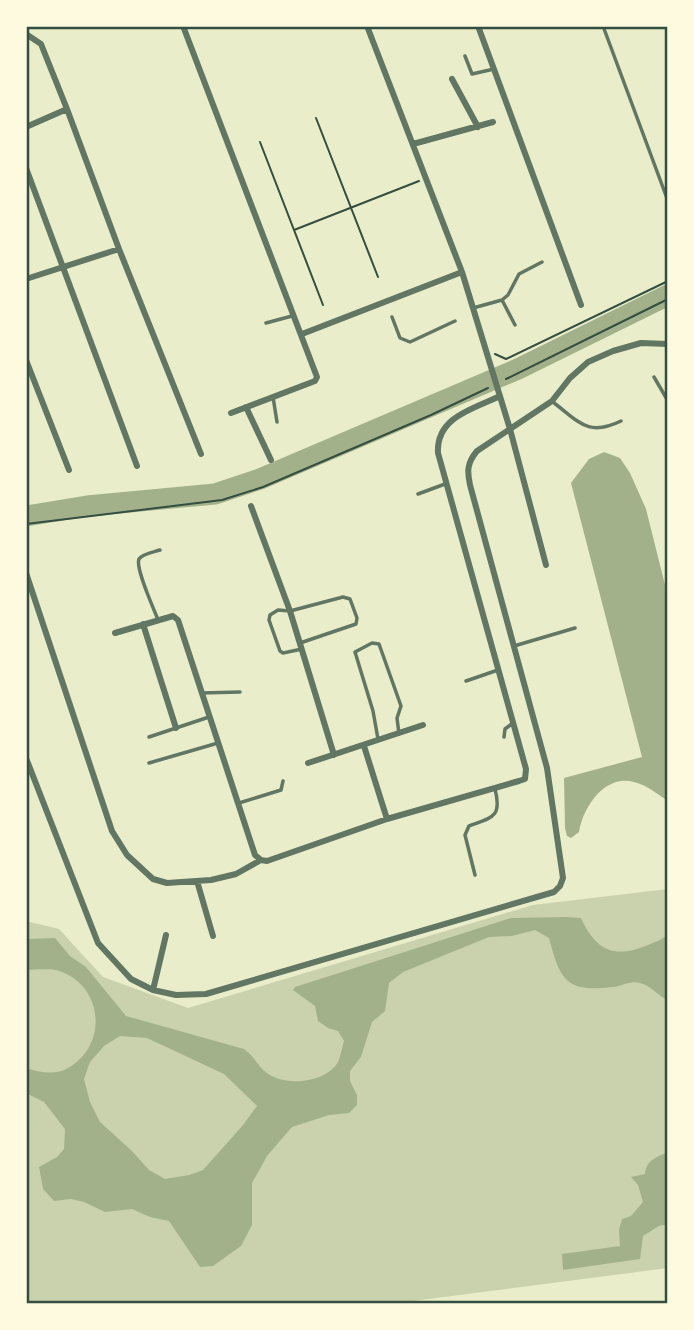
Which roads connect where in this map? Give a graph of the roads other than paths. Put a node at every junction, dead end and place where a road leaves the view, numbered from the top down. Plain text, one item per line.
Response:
1 (183, 26) edge
2 (367, 26) edge
3 (478, 26) edge
4 (603, 26) edge
5 (26, 34) edge
6 (465, 55) dead end
7 (494, 69) junction
8 (452, 79) dead end
9 (67, 109) junction
10 (494, 122) dead end
11 (26, 127) edge
12 (478, 127) junction
13 (413, 144) junction
14 (26, 168) edge
15 (668, 201) edge
16 (119, 249) junction
17 (542, 262) dead end
18 (62, 267) junction
19 (462, 272) junction
20 (26, 279) edge
21 (502, 300) junction
22 (581, 305) dead end
23 (473, 308) junction
24 (295, 315) junction
25 (392, 317) dead end
26 (455, 321) dead end
27 (267, 323) dead end
28 (515, 326) dead end
29 (302, 334) junction
30 (668, 344) edge
31 (26, 360) edge
32 (654, 377) dead end
33 (500, 396) junction
34 (273, 397) junction
35 (552, 401) junction
36 (668, 401) edge
37 (246, 407) junction
38 (230, 413) dead end
39 (621, 421) dead end
40 (277, 422) dead end
41 (510, 429) junction
42 (201, 454) dead end
43 (271, 460) dead end
44 (137, 466) dead end
45 (69, 470) dead end
46 (446, 484) junction
47 (418, 494) dead end
48 (251, 506) dead end
49 (160, 550) dead end
50 (546, 565) dead end
51 (26, 573) edge
52 (290, 611) junction
53 (158, 620) junction
54 (143, 624) junction
55 (575, 628) dead end
56 (115, 633) dead end
57 (301, 646) junction
58 (514, 646) junction
59 (498, 670) junction
60 (466, 681) dead end
61 (240, 692) dead end
62 (201, 693) junction
63 (209, 717) junction
64 (513, 723) junction
65 (423, 725) dead end
66 (176, 728) junction
67 (399, 734) junction
68 (149, 737) dead end
69 (504, 737) dead end
70 (378, 741) junction
71 (218, 743) junction
72 (364, 746) junction
73 (334, 755) junction
74 (26, 758) edge
75 (149, 763) dead end
76 (308, 763) dead end
77 (282, 781) dead end
78 (495, 788) junction
79 (238, 803) junction
80 (387, 819) junction
81 (261, 860) junction
82 (475, 875) dead end
83 (197, 881) junction
84 (166, 935) dead end
85 (213, 936) dead end
86 (153, 990) junction

1 - 24 street
2 - 13 street
3 - 7 street
4 - 15 lane
5 - 9 street
6 - 7 lane
7 - 22 street
8 - 12 street
9 - 11 street
9 - 16 street
10 - 12 street
12 - 13 street
13 - 19 street
14 - 18 street
16 - 18 street
16 - 42 street
17 - 21 lane
18 - 20 street
18 - 44 street
19 - 23 street
19 - 29 street
21 - 23 lane
21 - 28 lane
23 - 33 street
24 - 27 lane
24 - 29 street
25 - 26 lane
29 - 34 street
30 - 35 street
31 - 45 street
32 - 36 lane
33 - 41 street
33 - 46 street
34 - 37 street
34 - 40 lane
35 - 39 lane
35 - 41 street
37 - 38 street
37 - 43 street
41 - 50 street
41 - 58 street
46 - 47 lane
46 - 59 street
48 - 52 street
49 - 53 lane
51 - 83 street
52 - 57 street
52 - 57 lane
52 - 57 lane
53 - 54 street
53 - 62 street
54 - 56 street
54 - 66 street
55 - 58 lane
57 - 73 street
58 - 86 street
59 - 60 lane
59 - 64 street
61 - 62 lane
62 - 63 street
63 - 66 lane
63 - 71 street
64 - 69 lane
64 - 78 street
65 - 67 street
66 - 68 lane
67 - 70 street
67 - 70 lane
70 - 72 street
71 - 75 lane
71 - 79 street
72 - 73 street
72 - 80 street
73 - 76 street
74 - 86 street
77 - 79 lane
78 - 80 street
78 - 82 lane
79 - 81 street
80 - 81 street
81 - 83 street
83 - 85 street
84 - 86 street

